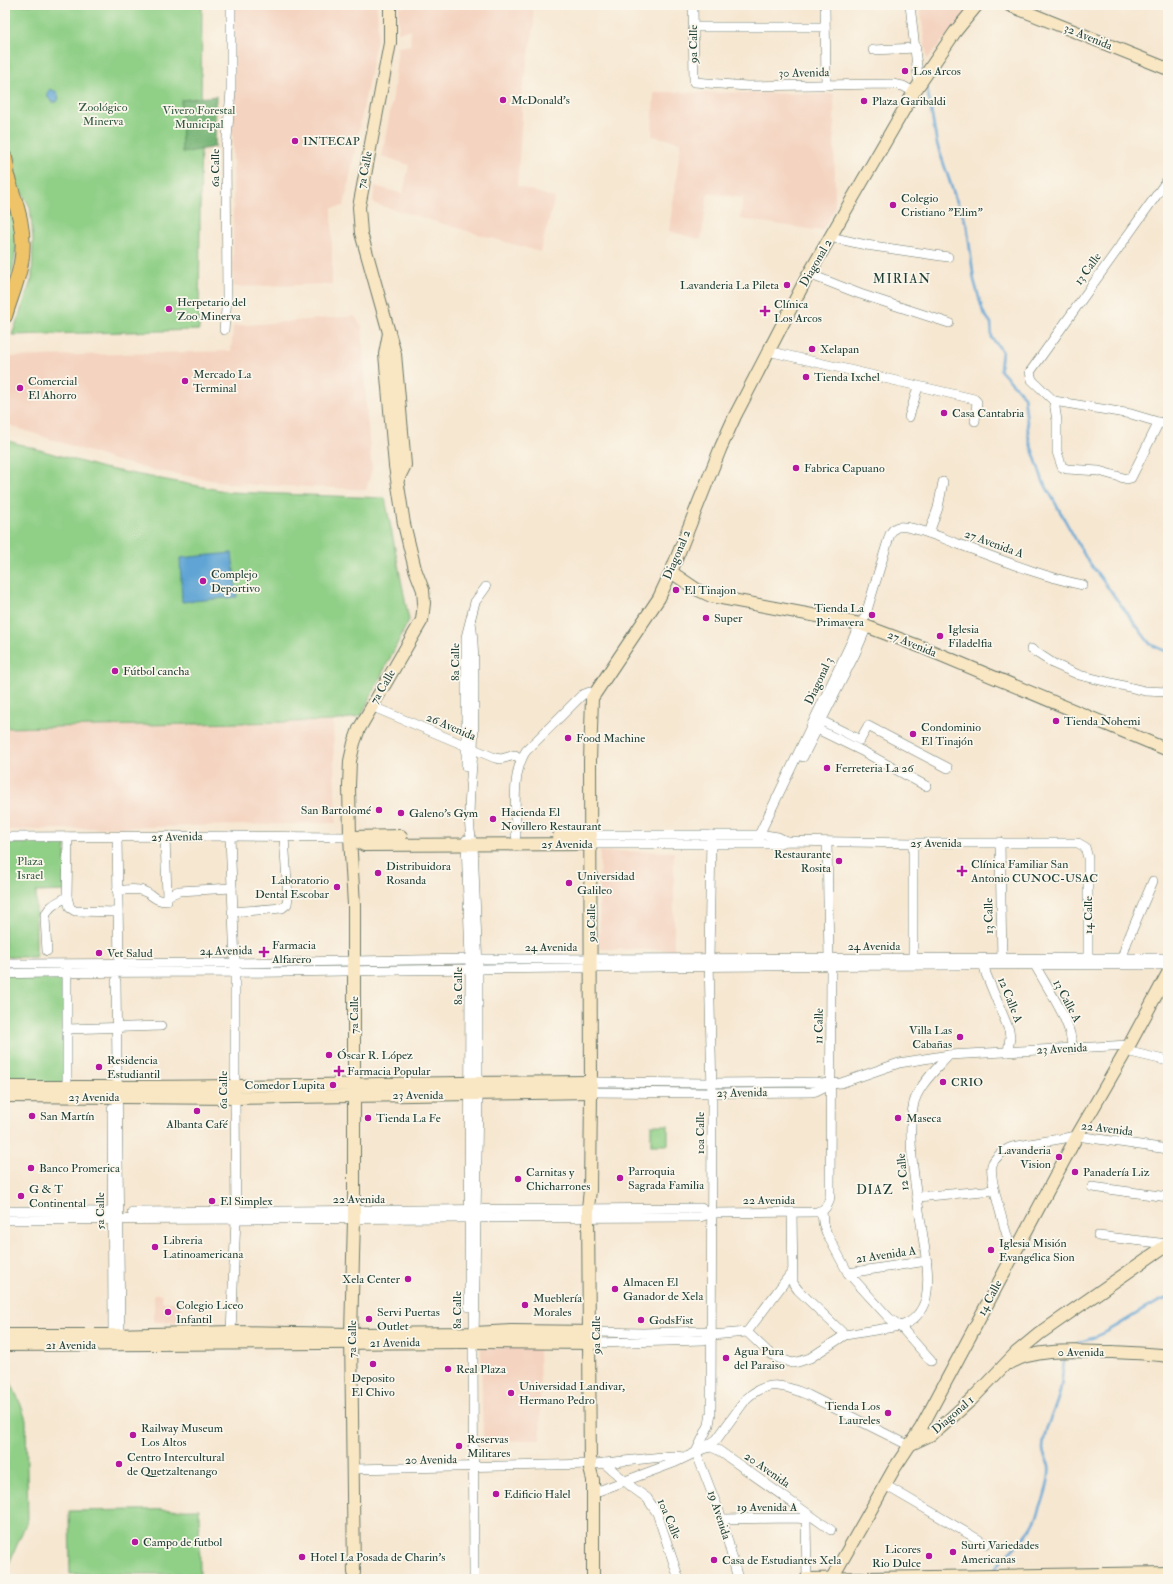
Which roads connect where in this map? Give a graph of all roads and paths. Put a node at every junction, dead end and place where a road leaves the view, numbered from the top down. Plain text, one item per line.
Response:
1 (231, 5) edge
2 (390, 5) edge
3 (693, 5) edge
4 (825, 5) edge
5 (910, 5) edge
6 (977, 5) edge
7 (1009, 5) edge
8 (693, 27) junction
9 (825, 27) junction
10 (916, 48) junction
11 (873, 50) dead end
12 (1168, 69) edge
13 (694, 82) joint
14 (826, 85) junction
15 (916, 88) junction
16 (5, 158) edge
17 (6, 174) edge
18 (1168, 178) edge
19 (5, 196) edge
20 (830, 237) junction
21 (948, 257) dead end
22 (809, 274) junction
23 (5, 305) edge
24 (5, 316) edge
25 (949, 323) dead end
26 (224, 330) dead end
27 (768, 351) junction
28 (918, 387) junction
29 (1054, 401) junction
30 (909, 417) dead end
31 (974, 421) dead end
32 (1159, 422) junction
33 (1168, 425) edge
34 (943, 482) dead end
35 (896, 528) joint
36 (929, 533) junction
37 (671, 572) junction
38 (1083, 585) dead end
39 (486, 587) dead end
40 (642, 623) joint
41 (863, 625) junction
42 (1030, 649) dead end
43 (1168, 692) edge
44 (594, 693) junction
45 (371, 706) junction
46 (819, 725) junction
47 (470, 748) junction
48 (1168, 750) edge
49 (524, 755) junction
50 (948, 768) dead end
51 (926, 786) dead end
52 (230, 836) junction
53 (516, 836) junction
54 (5, 837) edge
55 (68, 837) junction
56 (117, 837) junction
57 (165, 837) junction
58 (284, 837) junction
59 (350, 837) junction
60 (591, 839) junction
61 (762, 839) junction
62 (469, 840) junction
63 (711, 840) junction
64 (827, 842) junction
65 (1000, 842) junction
66 (913, 843) junction
67 (1085, 847) joint
68 (1153, 881) dead end
69 (232, 888) junction
70 (117, 891) junction
71 (167, 896) junction
72 (67, 897) junction
73 (118, 912) junction
74 (232, 912) junction
75 (47, 951) dead end
76 (1088, 958) junction
77 (1122, 958) junction
78 (1168, 958) edge
79 (474, 959) junction
80 (830, 962) junction
81 (913, 962) junction
82 (983, 962) junction
83 (1002, 962) junction
84 (591, 963) junction
85 (709, 963) junction
86 (5, 964) edge
87 (119, 964) junction
88 (354, 965) junction
89 (1035, 965) junction
90 (1168, 965) edge
91 (67, 968) junction
92 (235, 968) junction
93 (474, 969) junction
94 (5, 974) edge
95 (1167, 977) edge
96 (116, 981) dead end
97 (161, 1026) dead end
98 (116, 1027) junction
99 (67, 1029) junction
100 (1128, 1048) junction
101 (1072, 1049) junction
102 (1008, 1052) junction
103 (948, 1055) junction
104 (1168, 1061) edge
105 (474, 1082) junction
106 (711, 1083) junction
107 (830, 1084) junction
108 (5, 1087) edge
109 (67, 1087) junction
110 (591, 1087) junction
111 (354, 1090) junction
112 (115, 1092) junction
113 (235, 1092) junction
114 (712, 1093) junction
115 (474, 1095) junction
116 (5, 1096) edge
117 (1077, 1136) junction
118 (1168, 1149) edge
119 (1092, 1187) dead end
120 (994, 1190) junction
121 (918, 1197) junction
122 (1168, 1197) edge
123 (823, 1210) junction
124 (5, 1211) edge
125 (792, 1212) junction
126 (591, 1213) junction
127 (712, 1213) junction
128 (472, 1214) junction
129 (116, 1215) junction
130 (236, 1215) junction
131 (354, 1215) junction
132 (5, 1220) edge
133 (1098, 1236) dead end
134 (1168, 1244) edge
135 (1012, 1255) junction
136 (927, 1262) junction
137 (792, 1272) junction
138 (848, 1273) junction
139 (900, 1326) junction
140 (747, 1332) junction
141 (5, 1335) edge
142 (117, 1335) junction
143 (712, 1335) junction
144 (845, 1335) junction
145 (229, 1338) junction
146 (592, 1338) junction
147 (351, 1339) junction
148 (472, 1340) junction
149 (5, 1345) edge
150 (1168, 1356) edge
151 (931, 1360) dead end
152 (998, 1372) junction
153 (908, 1445) junction
154 (699, 1450) junction
155 (685, 1457) junction
156 (474, 1468) junction
157 (594, 1468) junction
158 (352, 1471) junction
159 (624, 1481) junction
160 (885, 1485) junction
161 (593, 1493) junction
162 (808, 1517) junction
163 (722, 1519) junction
164 (831, 1530) dead end
165 (986, 1544) dead end
166 (1168, 1573) edge
167 (354, 1577) edge
168 (997, 1577) edge
169 (832, 1578) edge
170 (474, 1579) edge
171 (593, 1579) edge
172 (679, 1579) edge
173 (738, 1579) edge
174 (806, 1579) edge

1 - 26 street, 6a Calle
2 - 45 street, 7a Calle
3 - 8 street, 9a Calle
4 - 9 street
5 - 10 street
6 - 15 street, Diagonal 2
7 - 12 street, 32 Avenida
8 - 9 street
8 - 13 street, 9a Calle
9 - 14 street
10 - 11 street
10 - 15 street
13 - 14 street, 30 Avenida
14 - 15 street, 30 Avenida
15 - 20 street, Diagonal 2
16 - 17 main road
17 - 24 main road
18 - 29 street, 13 Calle
19 - 23 main road
20 - 21 street
20 - 22 street, Diagonal 2
22 - 25 street
22 - 27 street, Diagonal 2
27 - 28 street
27 - 37 street, Diagonal 2
28 - 30 street
28 - 31 street
29 - 32 street
29 - 32 street
32 - 33 street
34 - 36 street
35 - 36 street, 27 Avenida A
35 - 41 street, Diagonal 3
36 - 38 street, 27 Avenida A
37 - 40 street, Diagonal 2
37 - 41 street, 27 Avenida
39 - 47 street, 8a Calle
40 - 44 street, 9a Calle
41 - 46 street, Diagonal 3
41 - 48 street, 27 Avenida
41 - 61 street, Diagonal 3
42 - 43 street
44 - 49 street
44 - 60 street, 9a Calle
45 - 47 street, 26 Avenida
45 - 59 street, 7a Calle
46 - 50 street
46 - 51 street
46 - 61 street, Diagonal 3
47 - 49 street, 26 Avenida
47 - 62 street, 8a Calle
49 - 53 street
52 - 57 street, 25 Avenida
52 - 58 street, 25 Avenida
52 - 69 street, 6a Calle
53 - 60 street, 25 Avenida
53 - 62 street, 25 Avenida
54 - 55 street, 25 Avenida
55 - 56 street, 25 Avenida
55 - 72 street
56 - 57 street, 25 Avenida
56 - 70 street
57 - 71 street
58 - 59 street, 25 Avenida
58 - 74 street
59 - 62 street, 25 Avenida
59 - 88 street, 7a Calle
60 - 62 street, 25 Avenida
60 - 63 street, 25 Avenida
60 - 84 street, 9a Calle
61 - 63 street, 25 Avenida
61 - 64 street, 25 Avenida
62 - 79 street, 8a Calle
63 - 85 street, 10a Calle
64 - 66 street, 25 Avenida
64 - 80 street, 11 Calle
65 - 66 street, 25 Avenida
65 - 67 street, 25 Avenida
65 - 83 street, 13 Calle
66 - 81 street
67 - 76 street, 14 Calle
68 - 77 street
69 - 71 street
69 - 74 street, 6a Calle
70 - 71 street
70 - 73 street
72 - 73 street
72 - 75 street
73 - 87 street
74 - 92 street, 6a Calle
76 - 77 street, 24 Avenida
76 - 83 street, 24 Avenida
77 - 78 street, 24 Avenida
79 - 84 street, 24 Avenida
79 - 88 street, 24 Avenida
79 - 93 street, 8a Calle
80 - 81 street, 24 Avenida
80 - 85 street, 24 Avenida
80 - 107 street, 11 Calle
81 - 82 street, 24 Avenida
82 - 83 street, 24 Avenida
82 - 102 street, 12 Calle A
83 - 89 street, 24 Avenida
84 - 85 street, 24 Avenida
84 - 93 street, 24 Avenida
84 - 110 street, 9a Calle
85 - 106 street, 10a Calle
86 - 91 street, 24 Avenida
87 - 91 street, 24 Avenida
87 - 92 street, 24 Avenida
88 - 92 street, 24 Avenida
88 - 93 street, 24 Avenida
88 - 111 street, 7a Calle
89 - 90 street, 24 Avenida
89 - 101 street, 13 Calle A
91 - 92 street, 24 Avenida
91 - 94 street, 24 Avenida
91 - 99 street
92 - 113 street, 6a Calle
93 - 105 street, 8a Calle
95 - 100 street, 14 Calle
96 - 98 street, 5a Calle
97 - 98 street
98 - 99 street
98 - 112 street, 5a Calle
99 - 109 street
100 - 101 street, 23 Avenida
100 - 104 street, 23 Avenida
100 - 117 street, 14 Calle
101 - 102 street, 23 Avenida
102 - 103 street, 23 Avenida
103 - 107 street, 23 Avenida
103 - 121 street, 12 Calle
105 - 110 street, 23 Avenida
105 - 111 street, 23 Avenida
105 - 115 street, 8a Calle
106 - 107 street, 23 Avenida
106 - 110 street, 23 Avenida
106 - 114 street, 10a Calle
107 - 114 street, 23 Avenida
107 - 123 street, 11 Calle
108 - 109 street, 23 Avenida
109 - 112 street, 23 Avenida
110 - 114 street, 23 Avenida
110 - 115 street, 23 Avenida
110 - 126 street, 9a Calle
111 - 113 street, 23 Avenida
111 - 115 street, 23 Avenida
111 - 131 street, 7a Calle
112 - 113 street, 23 Avenida
112 - 116 street, 23 Avenida
112 - 129 street, 5a Calle
113 - 130 street, 6a Calle
114 - 127 street, 10a Calle
115 - 128 street, 8a Calle
117 - 118 street, 22 Avenida
117 - 120 street, 22 Avenida
117 - 135 street, 14 Calle
119 - 122 street
120 - 121 street
120 - 135 street
121 - 136 street, 12 Calle
123 - 125 street, 22 Avenida
123 - 138 street, 11 Calle
124 - 129 street, 22 Avenida
125 - 127 street, 22 Avenida
125 - 137 street
126 - 127 street, 22 Avenida
126 - 128 street, 22 Avenida
126 - 146 street, 9a Calle
127 - 143 street, 10a Calle
128 - 131 street, 22 Avenida
128 - 148 street, 8a Calle
129 - 130 street, 22 Avenida
129 - 132 street, 22 Avenida
129 - 142 street, 5a Calle
130 - 131 street, 22 Avenida
130 - 145 street, 6a Calle
131 - 147 street, 7a Calle
133 - 134 street
134 - 152 street, Diagonal 1
135 - 153 street, 14 Calle
136 - 138 street, 21 Avenida A
136 - 139 street, 12 Calle
137 - 140 street
137 - 144 street
138 - 139 street, 11 Calle
139 - 144 street
139 - 151 street, 11 Calle
140 - 143 street, 21 Avenida
140 - 144 street
141 - 142 street, 21 Avenida
142 - 145 street, 21 Avenida
143 - 146 street, 21 Avenida
143 - 154 street, 10a Calle
145 - 147 street, 21 Avenida
145 - 149 street, 21 Avenida
146 - 148 street, 21 Avenida
146 - 157 street, 9a Calle
147 - 148 street, 21 Avenida
147 - 158 street, 7a Calle
148 - 156 street, 8a Calle
150 - 152 street, 0 Avenida
152 - 153 street, Diagonal 1
153 - 154 street
153 - 160 street, 14 Calle
154 - 155 street, 20 Avenida
154 - 162 street, 20 Avenida
154 - 163 street, 19 Avenida
155 - 157 street, 20 Avenida
155 - 159 street, 20 Avenida
156 - 157 street, 20 Avenida
156 - 158 street, 20 Avenida
156 - 170 street, 8a Calle
157 - 159 street, 10a Calle
157 - 161 street, 9a Calle
158 - 167 street, 7a Calle
159 - 161 street, 20 Avenida
159 - 172 street, 10a Calle
160 - 165 street
160 - 169 street, 14 Calle
161 - 171 street, 9a Calle
162 - 163 street, 19 Avenida A
162 - 164 street, 20 Avenida
162 - 174 street
163 - 173 street, 19 Avenida
166 - 168 street
168 - 169 street
169 - 174 street

